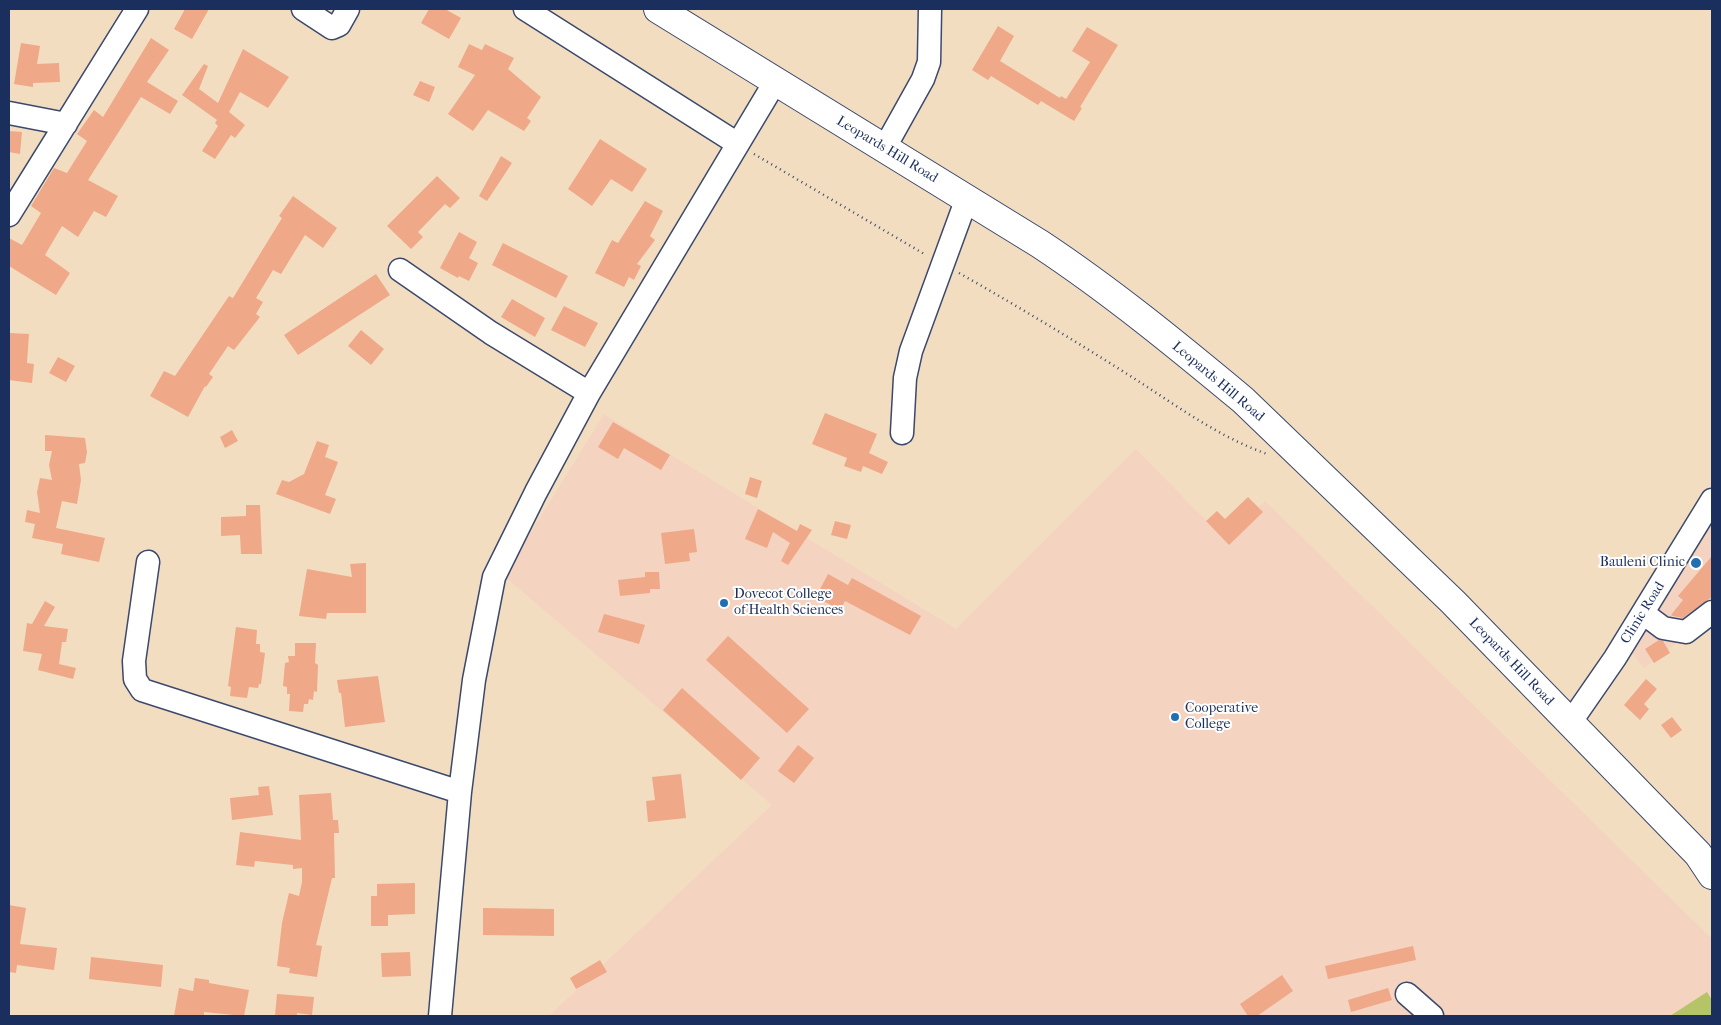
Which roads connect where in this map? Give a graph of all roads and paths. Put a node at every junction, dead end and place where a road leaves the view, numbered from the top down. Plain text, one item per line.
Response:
1 (137, 9) edge
2 (303, 9) edge
3 (348, 9) edge
4 (526, 9) edge
5 (658, 9) edge
6 (930, 9) edge
7 (775, 82) junction
8 (9, 113) edge
9 (66, 124) junction
10 (738, 144) junction
11 (884, 149) junction
12 (967, 198) junction
13 (9, 215) edge
14 (943, 264) junction
15 (400, 270) dead end
16 (589, 394) junction
17 (902, 434) dead end
18 (1275, 455) dead end
19 (1712, 500) edge
20 (148, 562) dead end
21 (1712, 612) edge
22 (1642, 613) junction
23 (1570, 723) junction
24 (460, 792) junction
25 (1708, 863) edge
26 (1407, 994) dead end
27 (440, 1016) edge
28 (1432, 1016) edge

1 - 9 street
2 - 3 street
4 - 10 street
5 - 7 main road, Leopards Hill Road
6 - 11 street
7 - 10 street
7 - 11 main road, Leopards Hill Road
8 - 9 street
9 - 13 street
10 - 14 path
10 - 16 street
11 - 12 main road, Leopards Hill Road
12 - 14 street
12 - 23 main road, Leopards Hill Road
14 - 17 street
14 - 18 path
15 - 16 street
16 - 24 street
19 - 22 street, Clinic Road
20 - 24 street
21 - 22 street
22 - 23 street, Clinic Road
23 - 25 main road, Leopards Hill Road
24 - 27 street
26 - 28 street

